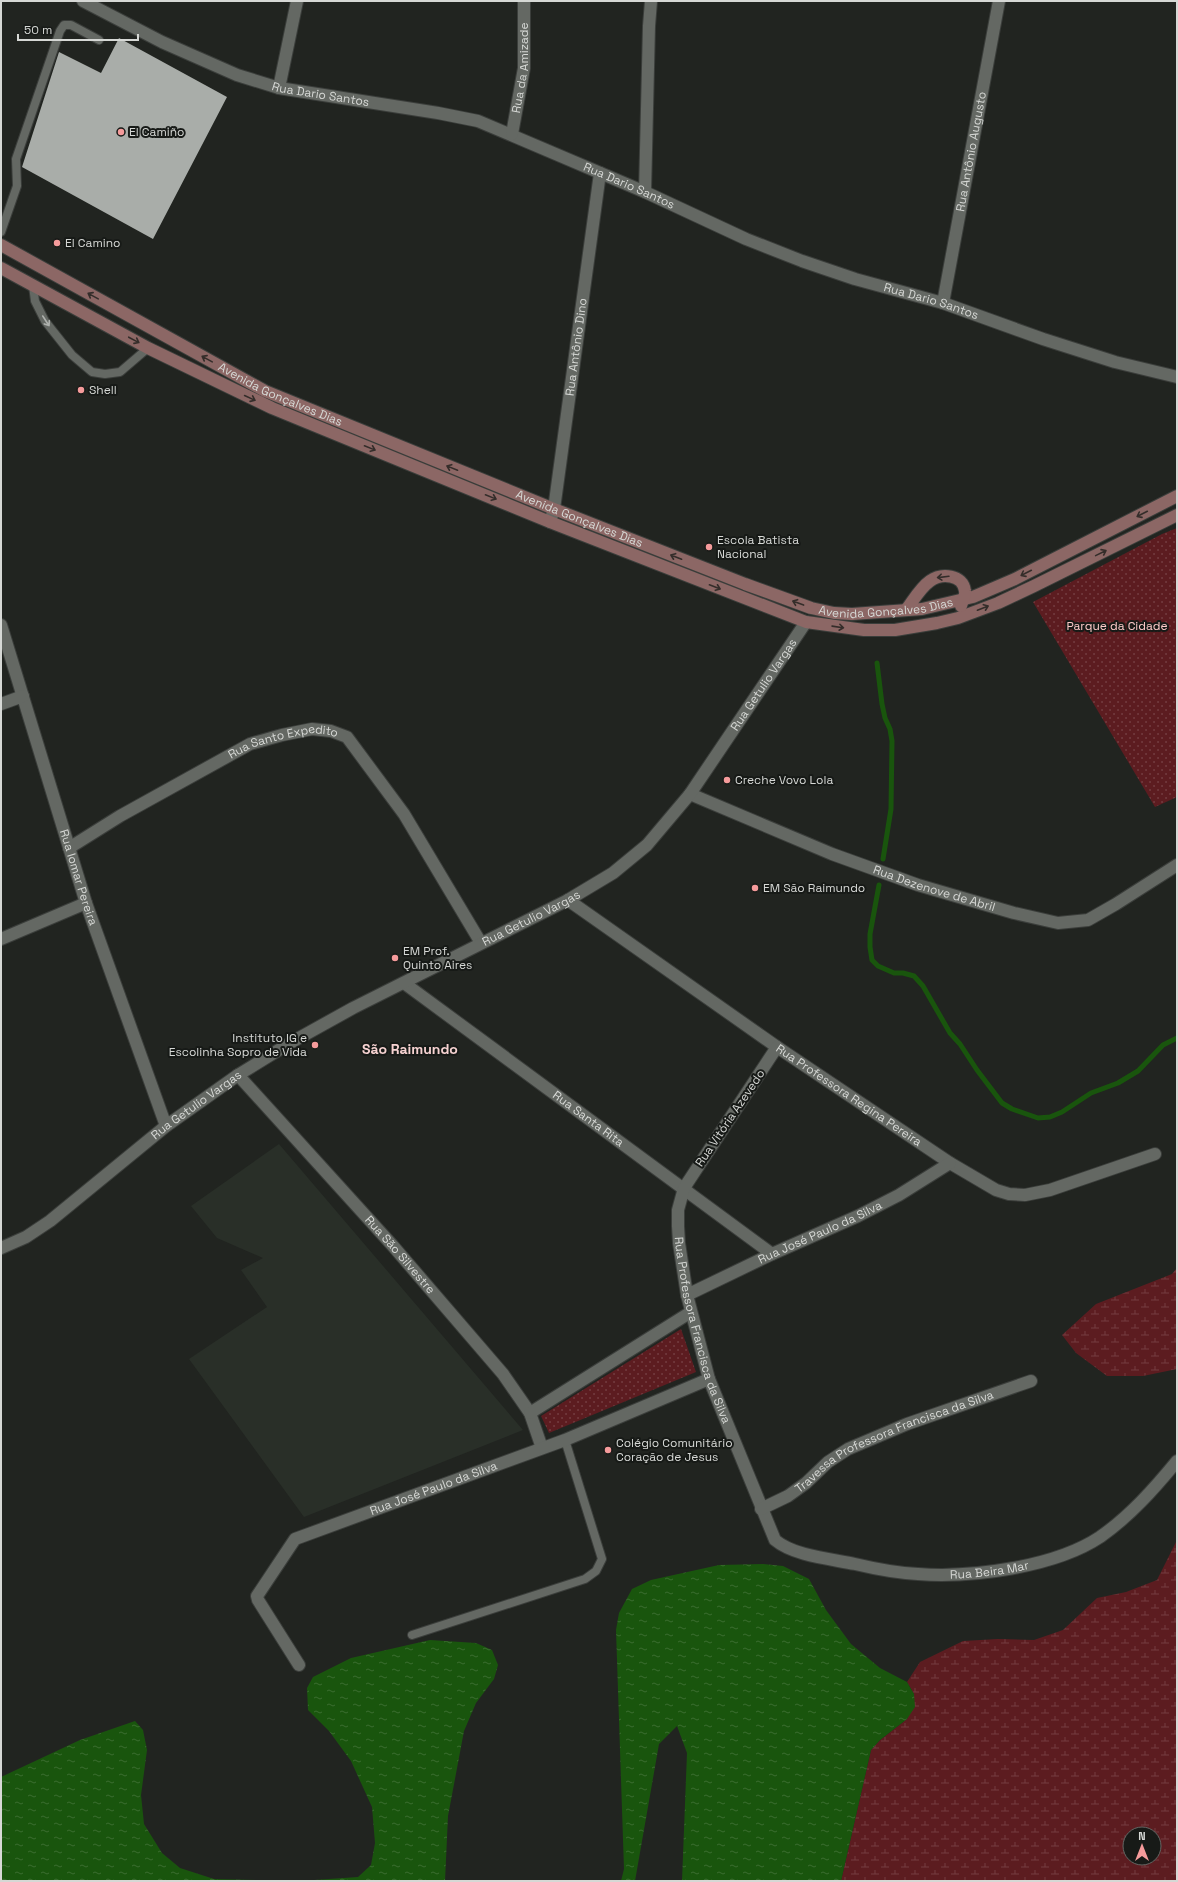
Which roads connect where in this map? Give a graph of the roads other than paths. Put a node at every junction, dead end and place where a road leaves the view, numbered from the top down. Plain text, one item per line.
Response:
1 (83, 1) edge
2 (297, 1) edge
3 (524, 1) edge
4 (652, 1) edge
5 (999, 1) edge
6 (99, 40) dead end
7 (278, 88) junction
8 (512, 134) junction
9 (600, 173) junction
10 (645, 192) junction
11 (1, 232) edge
12 (1, 245) edge
13 (1, 268) edge
14 (33, 286) junction
15 (56, 298) junction
16 (943, 303) junction
17 (125, 314) junction
18 (148, 348) junction
19 (1177, 377) edge
20 (1177, 496) edge
21 (554, 509) junction
22 (1177, 515) edge
23 (550, 522) junction
24 (963, 599) junction
25 (906, 610) junction
26 (872, 613) junction
27 (806, 622) junction
28 (1, 625) edge
29 (905, 629) junction
30 (23, 696) junction
31 (1, 704) edge
32 (690, 794) junction
33 (69, 848) junction
34 (1177, 865) edge
35 (568, 900) junction
36 (86, 903) junction
37 (1, 939) edge
38 (481, 943) junction
39 (404, 983) junction
40 (777, 1048) junction
41 (238, 1075) junction
42 (166, 1126) junction
43 (1155, 1154) dead end
44 (950, 1163) junction
45 (684, 1188) junction
46 (1, 1248) edge
47 (772, 1254) junction
48 (687, 1295) junction
49 (691, 1312) junction
50 (709, 1379) junction
51 (1031, 1381) dead end
52 (530, 1413) junction
53 (566, 1440) junction
54 (542, 1448) junction
55 (1177, 1461) edge
56 (761, 1509) junction
57 (772, 1536) joint
58 (412, 1635) dead end
59 (299, 1664) dead end

1 - 7 street, Rua Dario Santos
2 - 7 street
3 - 8 street, Rua da Amizade
4 - 10 street
5 - 16 street, Rua Antônio Augusto
6 - 11 lane
7 - 8 street, Rua Dario Santos
8 - 9 street, Rua Dario Santos
9 - 10 street, Rua Dario Santos
9 - 21 street, Rua Antônio Dino
10 - 16 street, Rua Dario Santos
17 -> 12 main road, Avenida Gonçalves Dias
13 - 14 main road, Avenida Gonçalves Dias
14 - 15 main road, Avenida Gonçalves Dias
14 -> 18 lane
15 - 17 main road
15 -> 18 main road, Avenida Gonçalves Dias
16 - 19 street, Rua Dario Santos
21 -> 17 main road, Avenida Gonçalves Dias
18 -> 23 main road, Avenida Gonçalves Dias
20 -> 24 main road, Avenida Gonçalves Dias
21 - 23 street, Rua Antônio Dino
26 -> 21 main road, Avenida Gonçalves Dias
29 -> 22 main road, Avenida Gonçalves Dias
23 -> 27 main road, Avenida Gonçalves Dias
24 - 25 main road, Avenida Gonçalves Dias
24 -> 25 main road
24 - 29 main road
25 - 26 main road, Avenida Gonçalves Dias
26 - 27 main road
27 -> 29 main road, Avenida Gonçalves Dias
27 - 32 street, Rua Getulio Vargas
28 - 30 street, Rua Iomar Pereira
30 - 31 street
30 - 33 street, Rua Iomar Pereira
32 - 34 street, Rua Dezenove de Abril
32 - 35 street, Rua Getulio Vargas
33 - 36 street, Rua Iomar Pereira
33 - 38 street, Rua Santo Expedito
35 - 38 street, Rua Getulio Vargas
35 - 40 street, Rua Professora Regina Pereira
36 - 37 street
36 - 42 street, Rua Iomar Pereira
38 - 39 street, Rua Getulio Vargas
39 - 41 street, Rua Getulio Vargas
39 - 45 street, Rua Santa Rita
40 - 44 street, Rua Professora Regina Pereira
40 - 45 street, Rua Vitória Azevedo
41 - 42 street, Rua Getulio Vargas
41 - 52 street, Rua São Silvestre
42 - 46 street, Rua Getulio Vargas
43 - 44 street, Rua Professora Regina Pereira
44 - 47 street, Rua José Paulo da Silva
45 - 47 street, Rua Santa Rita
45 - 48 street, Rua Professora Francisca da Silva
47 - 48 street, Rua José Paulo da Silva
48 - 49 street, Rua Professora Francisca da Silva
49 - 50 street, Rua Professora Francisca da Silva
49 - 52 street
50 - 53 street, Rua José Paulo da Silva
50 - 56 street, Rua Professora Francisca da Silva
51 - 56 street, Travessa Professora Francisca da Silva
52 - 54 street, Rua São Silvestre
53 - 54 street, Rua José Paulo da Silva
53 - 58 lane
54 - 59 street, Rua José Paulo da Silva
55 - 57 street, Rua Beira Mar
56 - 57 street, Rua Professora Francisca da Silva

